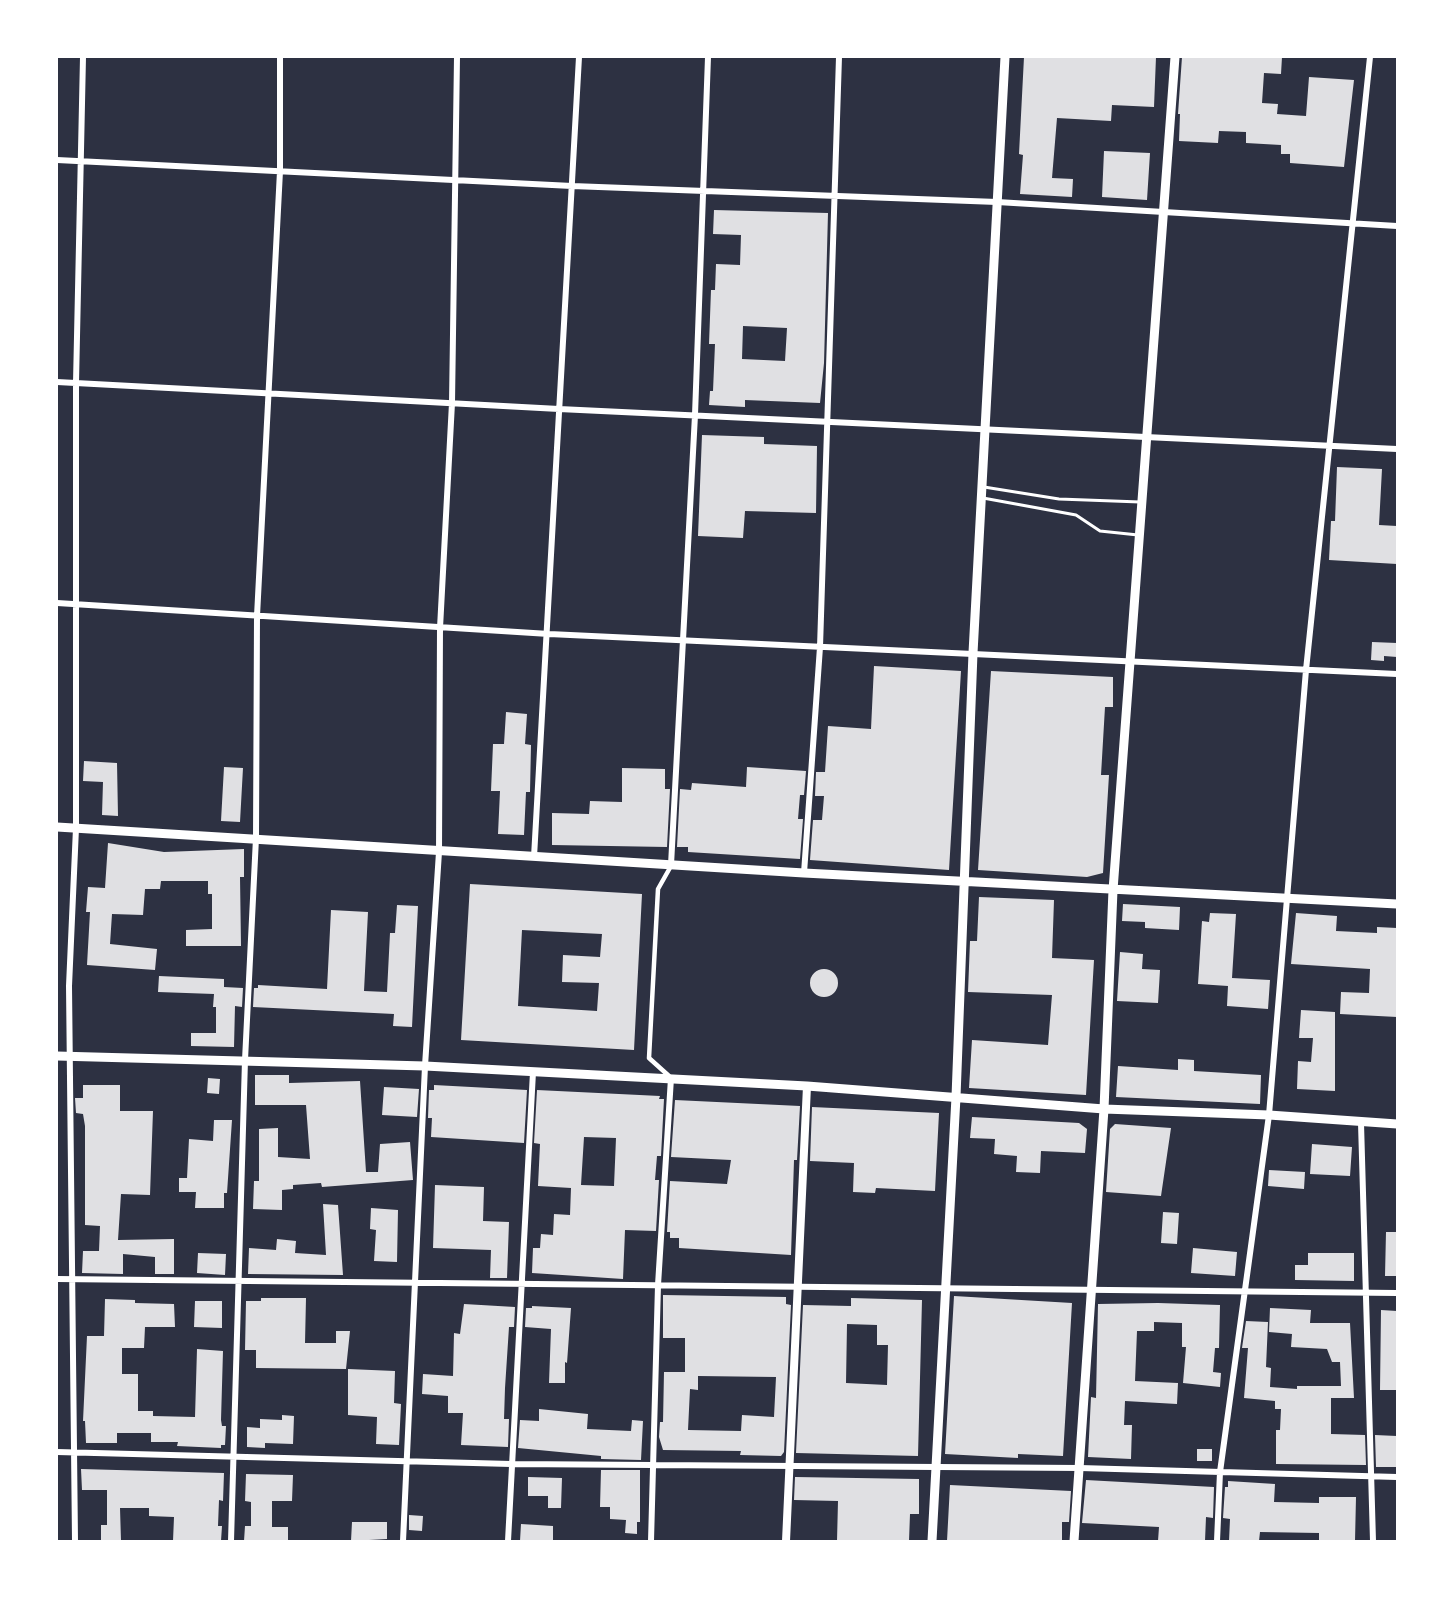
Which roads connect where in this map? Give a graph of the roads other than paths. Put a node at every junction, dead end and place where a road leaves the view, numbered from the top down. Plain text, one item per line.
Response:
1 (83, 57) edge
2 (280, 57) edge
3 (457, 57) edge
4 (579, 57) edge
5 (708, 57) edge
6 (839, 57) edge
7 (1005, 57) edge
8 (1175, 57) edge
9 (1370, 57) edge
10 (57, 160) edge
11 (81, 161) junction
12 (280, 171) junction
13 (454, 180) junction
14 (572, 186) junction
15 (704, 192) junction
16 (833, 196) junction
17 (997, 202) junction
18 (1162, 212) junction
19 (1353, 224) junction
20 (1397, 226) edge
21 (57, 382) edge
22 (76, 383) junction
23 (268, 393) junction
24 (452, 404) junction
25 (559, 409) junction
26 (695, 415) junction
27 (828, 421) junction
28 (985, 428) junction
29 (1145, 436) junction
30 (1330, 446) junction
31 (1397, 449) edge
32 (982, 487) junction
33 (982, 498) junction
34 (1140, 502) junction
35 (1138, 535) junction
36 (57, 603) edge
37 (76, 604) junction
38 (257, 616) junction
39 (440, 628) junction
40 (549, 634) junction
41 (683, 640) junction
42 (820, 648) junction
43 (973, 653) junction
44 (1130, 661) junction
45 (1306, 670) junction
46 (1397, 674) edge
47 (57, 826) edge
48 (76, 828) junction
49 (256, 838) junction
50 (439, 852) junction
51 (534, 857) junction
52 (671, 865) junction
53 (804, 873) junction
54 (964, 882) junction
55 (1113, 890) junction
56 (1288, 898) junction
57 (1397, 904) edge
58 (57, 1056) edge
59 (70, 1057) junction
60 (245, 1060) junction
61 (425, 1066) junction
62 (533, 1072) junction
63 (671, 1078) junction
64 (807, 1086) junction
65 (956, 1097) junction
66 (1104, 1108) junction
67 (1269, 1115) junction
68 (1361, 1123) junction
69 (1397, 1124) edge
70 (57, 1279) edge
71 (73, 1279) junction
72 (238, 1281) junction
73 (416, 1282) junction
74 (524, 1284) junction
75 (658, 1285) junction
76 (796, 1287) junction
77 (947, 1288) junction
78 (1092, 1290) junction
79 (1244, 1291) junction
80 (1366, 1293) junction
81 (1397, 1293) edge
82 (57, 1452) edge
83 (73, 1453) junction
84 (233, 1457) junction
85 (406, 1460) junction
86 (511, 1464) junction
87 (655, 1464) junction
88 (789, 1467) junction
89 (935, 1467) junction
90 (1080, 1468) junction
91 (1220, 1472) junction
92 (1371, 1477) junction
93 (1397, 1477) edge
94 (75, 1541) edge
95 (231, 1541) edge
96 (403, 1541) edge
97 (508, 1541) edge
98 (651, 1541) edge
99 (786, 1541) edge
100 (932, 1541) edge
101 (1074, 1541) edge
102 (1217, 1541) edge
103 (1372, 1541) edge

1 - 11 street
2 - 12 street
3 - 13 street
4 - 14 street
5 - 15 street
6 - 16 street
7 - 17 main road
8 - 18 main road
9 - 19 street
10 - 11 street
11 - 12 street
11 - 22 street
12 - 13 street
12 - 23 street
13 - 14 street
13 - 24 street
14 - 15 street
14 - 25 street
15 - 16 street
15 - 26 street
16 - 17 street
16 - 27 street
17 - 18 street
17 - 28 main road
18 - 19 street
18 - 29 main road
19 - 20 street
19 - 30 street
21 - 22 street
22 - 23 street
22 - 37 street
23 - 24 street
23 - 38 street
24 - 25 street
24 - 39 street
25 - 26 street
25 - 40 street
26 - 27 street
26 - 41 street
27 - 28 street
27 - 42 street
28 - 29 street
28 - 32 main road
29 - 30 street
29 - 34 main road
30 - 31 street
30 - 45 street
32 - 33 main road
32 - 34 lane
33 - 35 lane
33 - 43 main road
34 - 35 main road
35 - 44 main road
36 - 37 street
37 - 38 street
37 - 48 street
38 - 39 street
38 - 49 street
39 - 40 street
39 - 50 street
40 - 41 street
40 - 51 street
41 - 42 street
41 - 52 street
42 - 43 street
42 - 53 street
43 - 44 street
43 - 54 main road
44 - 45 street
44 - 55 main road
45 - 46 street
45 - 56 street
47 - 48 main road
48 - 49 main road
48 - 59 street
49 - 50 main road
49 - 60 street
50 - 51 main road
50 - 61 street
51 - 52 main road
52 - 53 main road
52 - 63 street
53 - 54 main road
54 - 55 main road
54 - 65 main road
55 - 56 main road
55 - 66 main road
56 - 57 main road
56 - 67 street
58 - 59 main road
59 - 60 main road
59 - 71 street
60 - 61 main road
60 - 72 street
61 - 62 main road
61 - 73 street
62 - 63 main road
62 - 74 street
63 - 64 main road
63 - 75 street
64 - 65 main road
64 - 76 street
65 - 66 main road
65 - 77 main road
66 - 67 main road
66 - 78 main road
67 - 68 main road
67 - 79 street
68 - 69 main road
68 - 80 street
70 - 71 street
71 - 72 street
71 - 83 street
72 - 73 street
72 - 84 street
73 - 74 street
73 - 85 street
74 - 75 street
74 - 86 street
75 - 76 street
75 - 87 street
76 - 77 street
76 - 88 street
77 - 78 street
77 - 89 main road
78 - 79 street
78 - 90 main road
79 - 80 street
79 - 91 street
80 - 81 street
80 - 92 street
82 - 83 street
83 - 84 street
83 - 94 street
84 - 85 street
84 - 95 street
85 - 86 street
85 - 96 street
86 - 87 street
86 - 97 street
87 - 88 street
87 - 98 street
88 - 89 street
88 - 99 street
89 - 90 street
89 - 100 main road
90 - 91 street
90 - 101 main road
91 - 92 street
91 - 102 street
92 - 93 street
92 - 103 street

